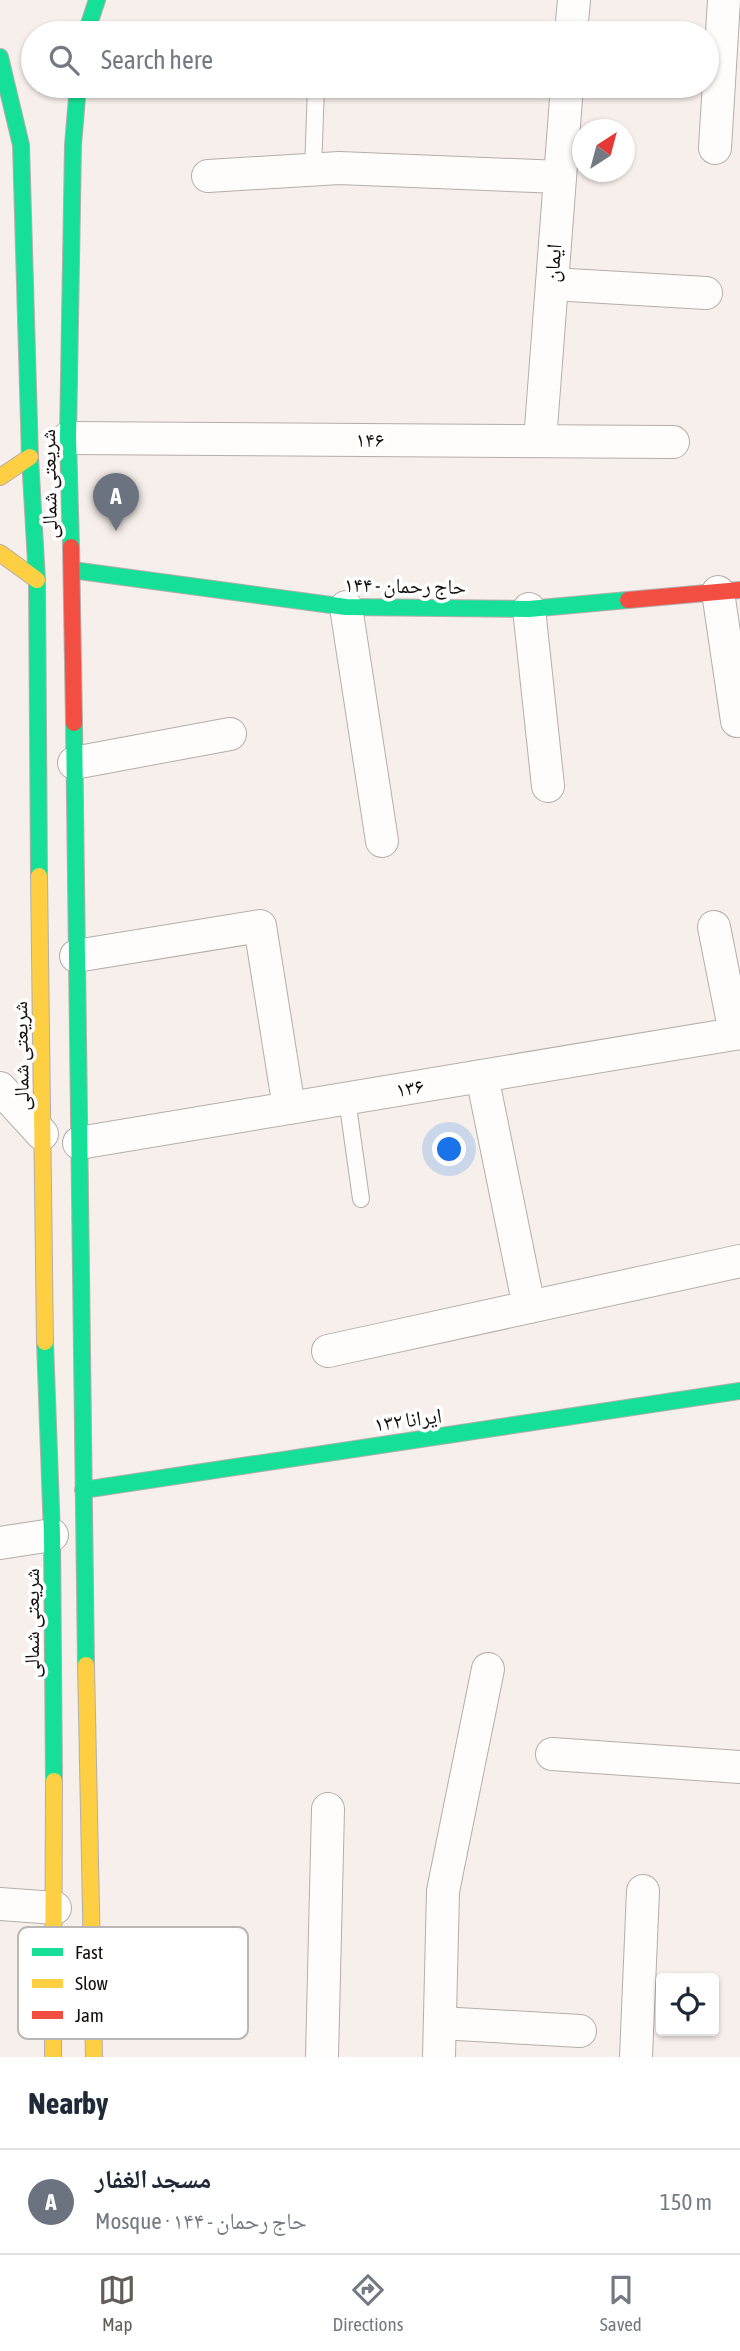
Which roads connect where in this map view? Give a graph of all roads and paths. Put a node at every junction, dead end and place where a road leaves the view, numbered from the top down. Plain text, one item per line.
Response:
1 (97, 0) edge
2 (574, 0) edge
3 (724, 0) edge
4 (90, 21) edge
5 (572, 21) edge
6 (0, 57) edge
7 (719, 82) edge
8 (77, 98) edge
9 (316, 98) edge
10 (566, 98) edge
11 (718, 98) edge
12 (715, 148) dead end
13 (313, 170) junction
14 (208, 176) dead end
15 (560, 177) junction
16 (552, 284) junction
17 (705, 293) dead end
18 (68, 438) junction
19 (540, 441) junction
20 (673, 442) dead end
21 (30, 457) junction
22 (0, 477) edge
23 (0, 554) edge
24 (72, 570) junction
25 (37, 580) junction
26 (729, 591) edge
27 (346, 607) junction
28 (529, 608) junction
29 (740, 720) edge
30 (230, 734) dead end
31 (74, 763) junction
32 (548, 786) dead end
33 (382, 841) dead end
34 (714, 927) dead end
35 (76, 956) junction
36 (738, 1033) edge
37 (482, 1076) junction
38 (0, 1088) edge
39 (347, 1099) junction
40 (289, 1108) junction
41 (42, 1134) junction
42 (79, 1143) junction
43 (361, 1199) dead end
44 (740, 1261) edge
45 (530, 1307) junction
46 (328, 1352) dead end
47 (740, 1391) edge
48 (83, 1490) junction
49 (52, 1535) junction
50 (0, 1544) edge
51 (488, 1669) dead end
52 (552, 1754) dead end
53 (740, 1767) edge
54 (328, 1809) dead end
55 (643, 1891) dead end
56 (0, 1904) edge
57 (55, 1908) junction
58 (55, 1927) edge
59 (91, 1927) edge
60 (440, 2023) junction
61 (580, 2031) dead end
62 (53, 2039) edge
63 (93, 2039) edge
64 (53, 2057) edge
65 (93, 2057) edge
66 (322, 2057) edge
67 (439, 2057) edge
68 (636, 2057) edge

1 - 4 main road
2 - 5 street
3 - 7 street
6 - 21 main road, شریعتی شمالی
8 - 18 main road, شریعتی شمالی
9 - 13 lane
10 - 15 street, ایمان
11 - 12 street
13 - 14 street
13 - 15 street
15 - 16 street, ایمان
16 - 17 street
16 - 19 street, ایمان
18 - 19 street, ۱۴۶
18 - 24 main road, شریعتی شمالی
19 - 20 street, ۱۴۶
21 - 22 main road
21 - 25 main road, شریعتی شمالی
23 - 25 main road
24 - 27 main road, حاج رحمان - ۱۴۴
24 - 31 main road, شریعتی شمالی
25 - 41 main road, شریعتی شمالی
26 - 28 main road, حاج رحمان - ۱۴۴
26 - 29 street
27 - 28 main road, حاج رحمان - ۱۴۴
27 - 33 street
28 - 32 street
30 - 31 street
31 - 35 main road, شریعتی شمالی
34 - 36 street
35 - 40 street
35 - 42 main road, شریعتی شمالی
36 - 37 street, ۱۳۶
37 - 39 street, ۱۳۶
37 - 45 street
38 - 41 street
39 - 40 street, ۱۳۶
39 - 43 lane
40 - 42 street, ۱۳۶
41 - 49 main road, شریعتی شمالی
42 - 48 main road, شریعتی شمالی
44 - 45 street
45 - 46 street
47 - 48 main road, ایرانا ۱۳۲
48 - 59 main road, شریعتی شمالی
49 - 50 street
49 - 57 main road, شریعتی شمالی
51 - 60 street
52 - 53 street
54 - 66 street
55 - 68 street
56 - 57 street
57 - 58 main road, شریعتی شمالی
60 - 61 street
60 - 67 street
62 - 64 main road, شریعتی شمالی
63 - 65 main road, شریعتی شمالی

